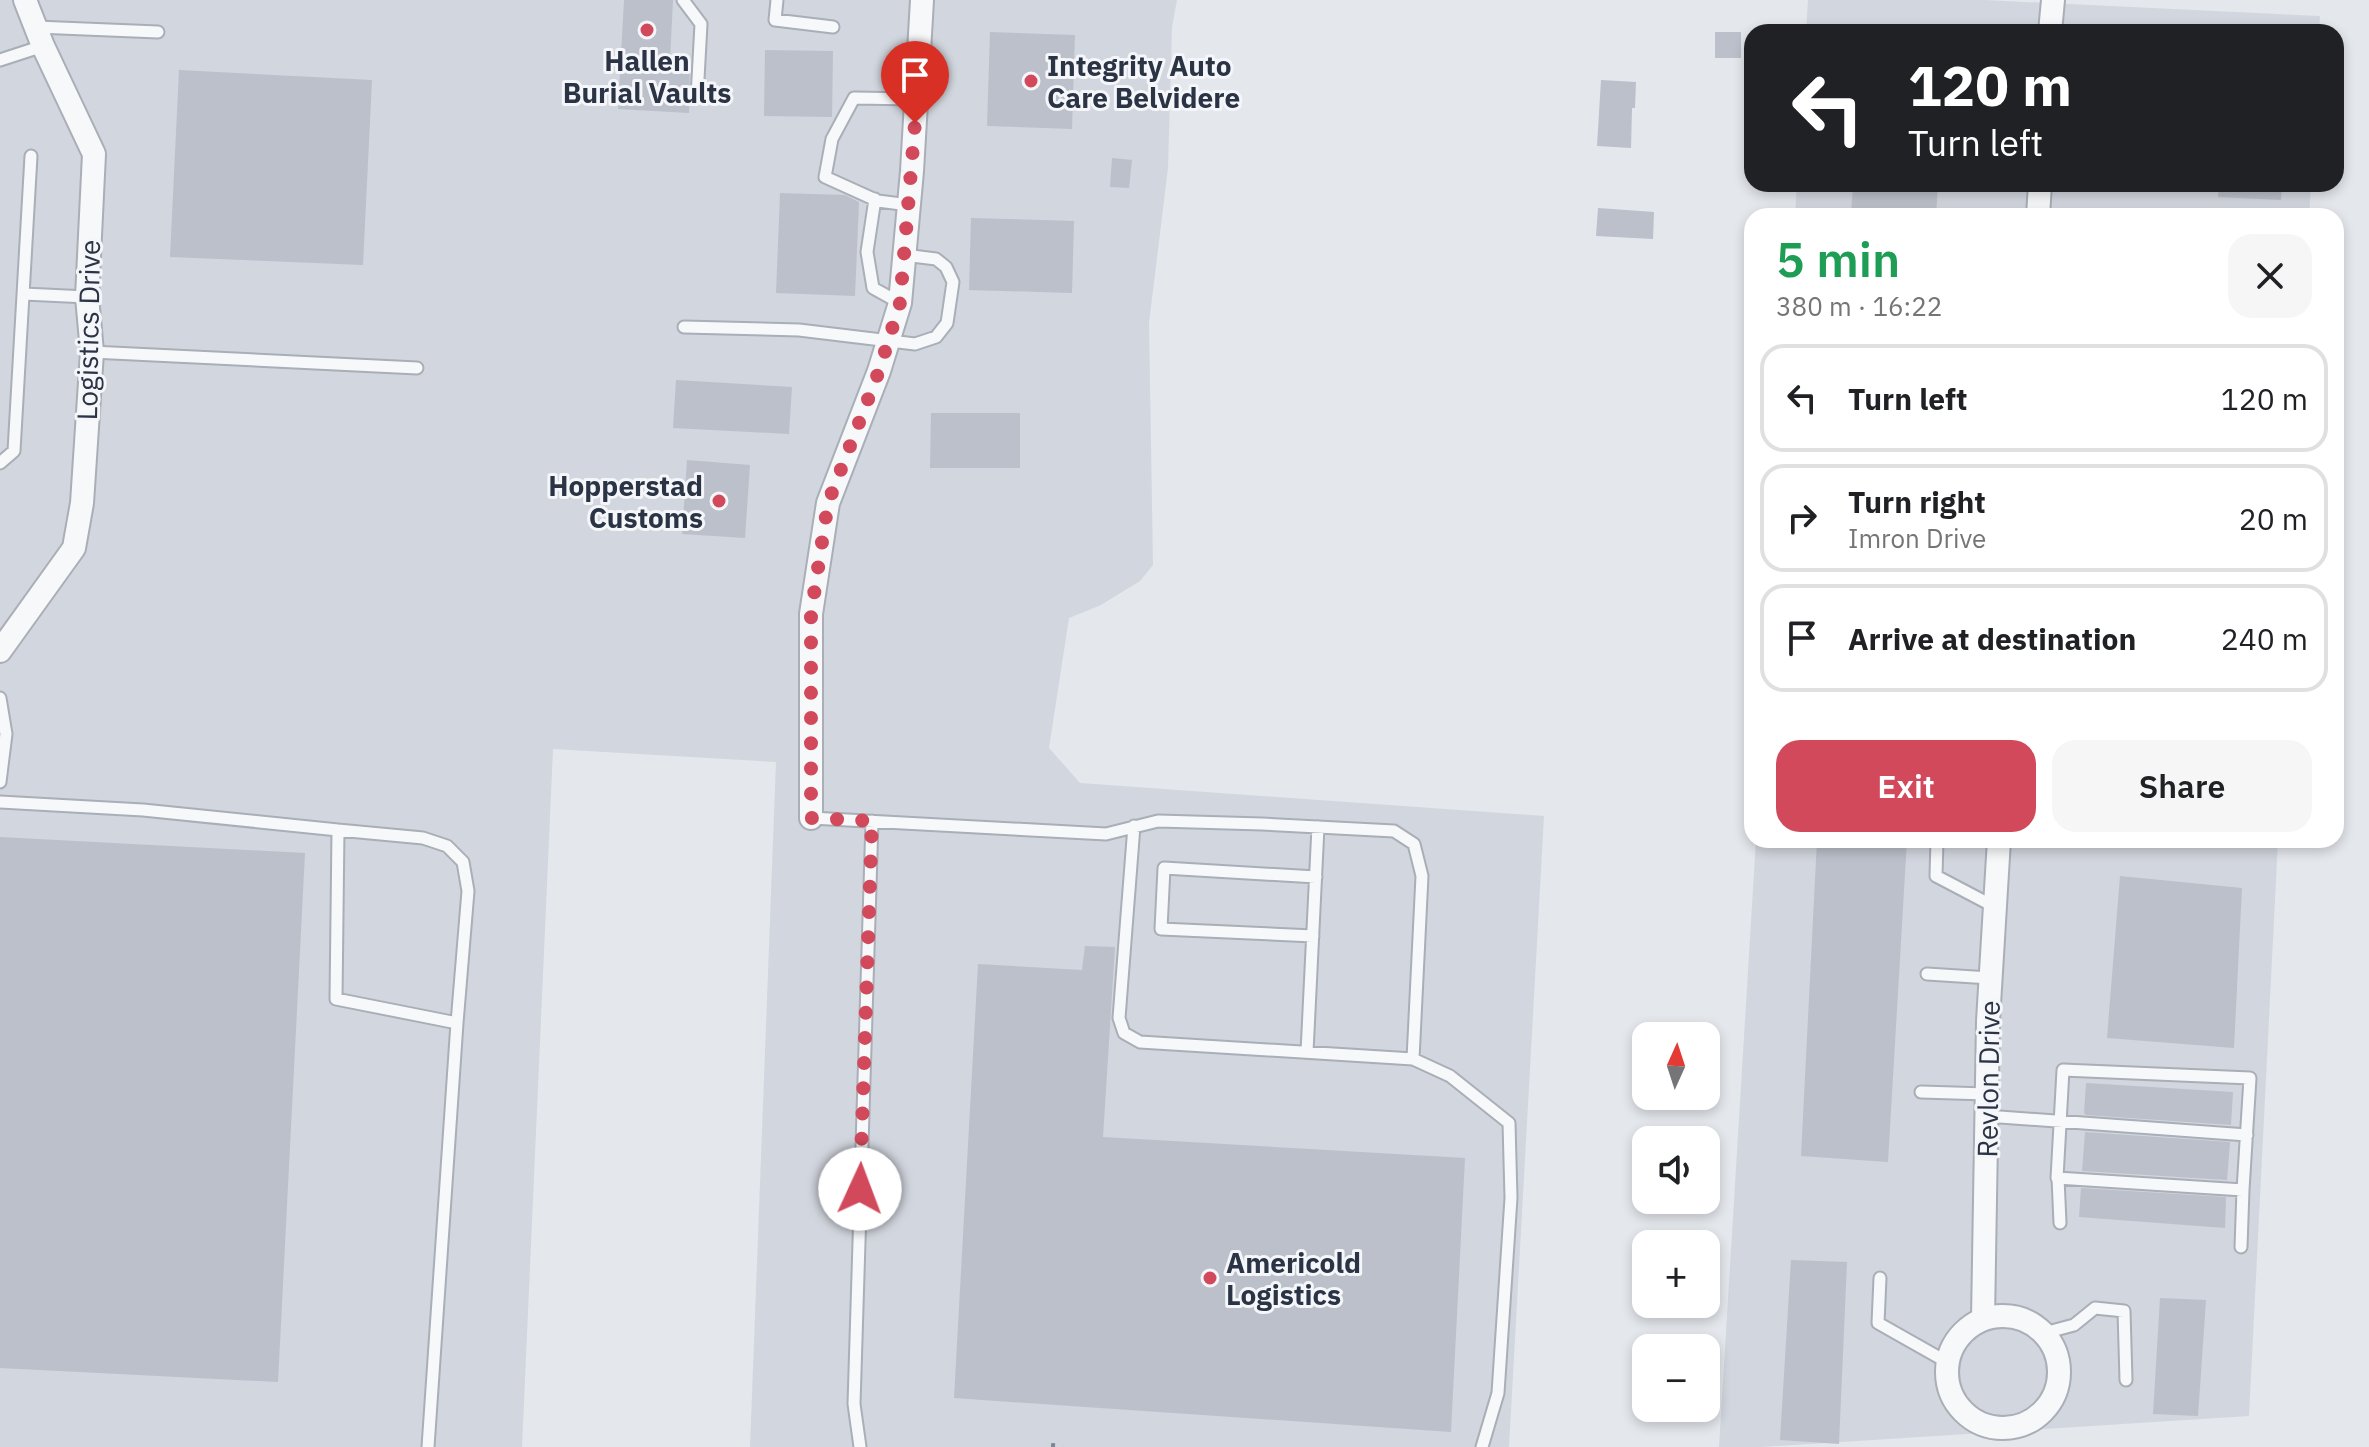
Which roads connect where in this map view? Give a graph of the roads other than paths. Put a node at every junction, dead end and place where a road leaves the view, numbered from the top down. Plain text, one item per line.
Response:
1 (25, 0) edge
2 (683, 0) edge
3 (777, 0) edge
4 (922, 0) edge
5 (2053, 0) edge
6 (2051, 24) edge
7 (833, 27) dead end
8 (158, 32) dead end
9 (40, 36) junction
10 (0, 60) edge
11 (697, 97) dead end
12 (916, 99) junction
13 (31, 156) dead end
14 (875, 199) junction
15 (909, 205) junction
16 (904, 255) junction
17 (24, 294) junction
18 (87, 297) junction
19 (900, 303) junction
20 (684, 327) dead end
21 (888, 342) junction
22 (92, 352) junction
23 (417, 368) dead end
24 (0, 463) edge
25 (0, 651) edge
26 (0, 698) edge
27 (0, 782) edge
28 (0, 802) edge
29 (811, 818) joint
30 (872, 821) junction
31 (1134, 826) junction
32 (1318, 827) junction
33 (338, 830) junction
34 (1937, 848) edge
35 (1999, 848) edge
36 (1316, 877) junction
37 (1995, 907) junction
38 (1313, 936) junction
39 (1927, 974) dead end
40 (1990, 978) junction
41 (457, 1023) junction
42 (1307, 1052) junction
43 (1413, 1059) junction
44 (1921, 1092) dead end
45 (1987, 1105) junction
46 (2061, 1121) junction
47 (2247, 1135) junction
48 (2058, 1178) junction
49 (2243, 1190) junction
50 (2060, 1223) dead end
51 (2241, 1247) dead end
52 (1880, 1278) dead end
53 (1983, 1319) junction
54 (2044, 1333) junction
55 (1947, 1362) junction
56 (2126, 1380) dead end
57 (428, 1447) edge
58 (860, 1447) edge
59 (1482, 1447) edge

1 - 9 street, Logistics Drive
2 - 11 lane
3 - 7 lane
4 - 12 street
5 - 6 street
8 - 9 lane
9 - 10 lane
9 - 18 street, Logistics Drive
12 - 14 lane
12 - 15 street
13 - 17 lane
14 - 15 lane
14 - 19 lane
15 - 16 street
16 - 19 street
16 - 21 lane
17 - 18 lane
17 - 24 lane
18 - 22 street, Logistics Drive
19 - 21 street
20 - 21 lane
21 - 29 street
22 - 23 lane
22 - 25 street, Logistics Drive
26 - 27 lane
28 - 33 lane
29 - 30 lane
30 - 31 lane
30 - 58 lane
31 - 32 lane
31 - 42 lane
32 - 36 lane
32 - 43 lane
33 - 41 lane
33 - 41 lane
34 - 37 lane
35 - 37 street, Revlon Drive
36 - 38 lane
36 - 38 lane
37 - 40 street, Revlon Drive
38 - 42 lane
39 - 40 lane
40 - 45 street, Revlon Drive
41 - 57 lane
42 - 43 lane
43 - 59 lane
44 - 45 lane
45 - 46 lane
45 - 53 street, Revlon Drive
46 - 47 lane
46 - 47 lane
46 - 48 lane
47 - 49 lane
48 - 49 lane
48 - 50 lane
49 - 51 lane
52 - 55 lane
53 - 54 street
53 - 55 street
54 - 55 street
54 - 56 lane

